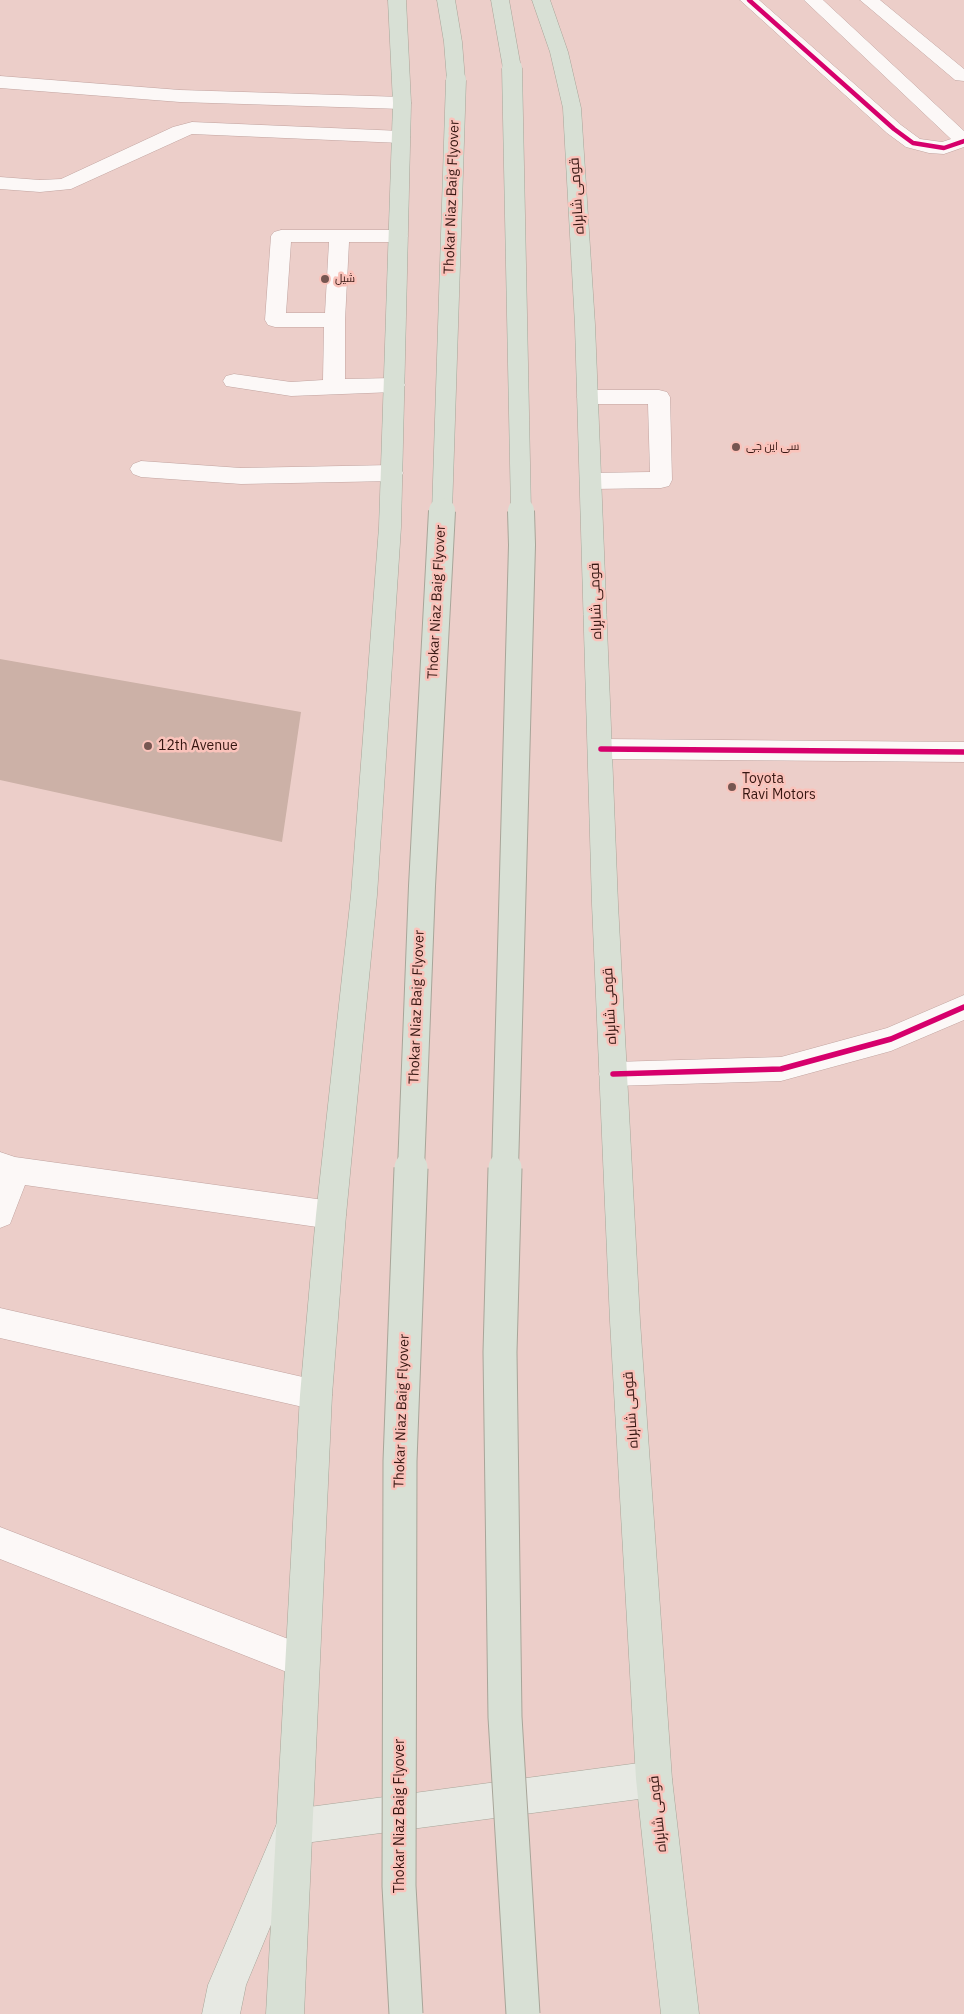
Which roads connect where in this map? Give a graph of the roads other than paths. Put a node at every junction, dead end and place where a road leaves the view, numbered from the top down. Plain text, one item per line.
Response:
1 (397, 0) edge
2 (446, 0) edge
3 (500, 0) edge
4 (542, 0) edge
5 (749, 0) edge
6 (813, 0) edge
7 (869, 0) edge
8 (961, 76) dead end
9 (0, 82) edge
10 (402, 103) junction
11 (401, 137) junction
12 (964, 141) edge
13 (0, 184) edge
14 (339, 236) junction
15 (398, 236) junction
16 (336, 320) junction
17 (234, 381) dead end
18 (394, 385) junction
19 (334, 387) junction
20 (588, 397) junction
21 (141, 469) dead end
22 (392, 473) junction
23 (592, 481) junction
24 (600, 750) junction
25 (964, 752) edge
26 (964, 1007) edge
27 (613, 1074) junction
28 (8, 1168) edge
29 (0, 1214) edge
30 (331, 1215) junction
31 (0, 1323) edge
32 (316, 1394) junction
33 (0, 1543) edge
34 (302, 1661) junction
35 (654, 1779) junction
36 (294, 1827) junction
37 (221, 2014) edge
38 (285, 2014) edge
39 (406, 2014) edge
40 (523, 2014) edge
41 (680, 2014) edge

1 - 10 highway
2 - 39 highway, Thokar Niaz Baig Flyover, bridge
3 - 40 highway, bridge
4 - 20 highway, قومی شاہراہ
5 - 12 street
6 - 12 street
7 - 8 street
9 - 10 street
10 - 11 highway
11 - 13 street
11 - 15 highway
14 - 15 street
14 - 16 street
14 - 16 street
15 - 18 highway
16 - 19 street
17 - 19 street
18 - 19 street
18 - 22 highway
20 - 23 highway, قومی شاہراہ
20 - 23 street
21 - 22 street
22 - 30 highway
23 - 24 highway, قومی شاہراہ
24 - 25 street
24 - 27 highway, قومی شاہراہ
26 - 27 street
27 - 35 highway, قومی شاہراہ
28 - 29 street
28 - 30 street
30 - 32 highway
31 - 32 street
32 - 34 highway
33 - 34 street
34 - 36 highway
35 - 36 main road
35 - 41 highway, قومی شاہراہ
36 - 37 main road
36 - 38 highway

